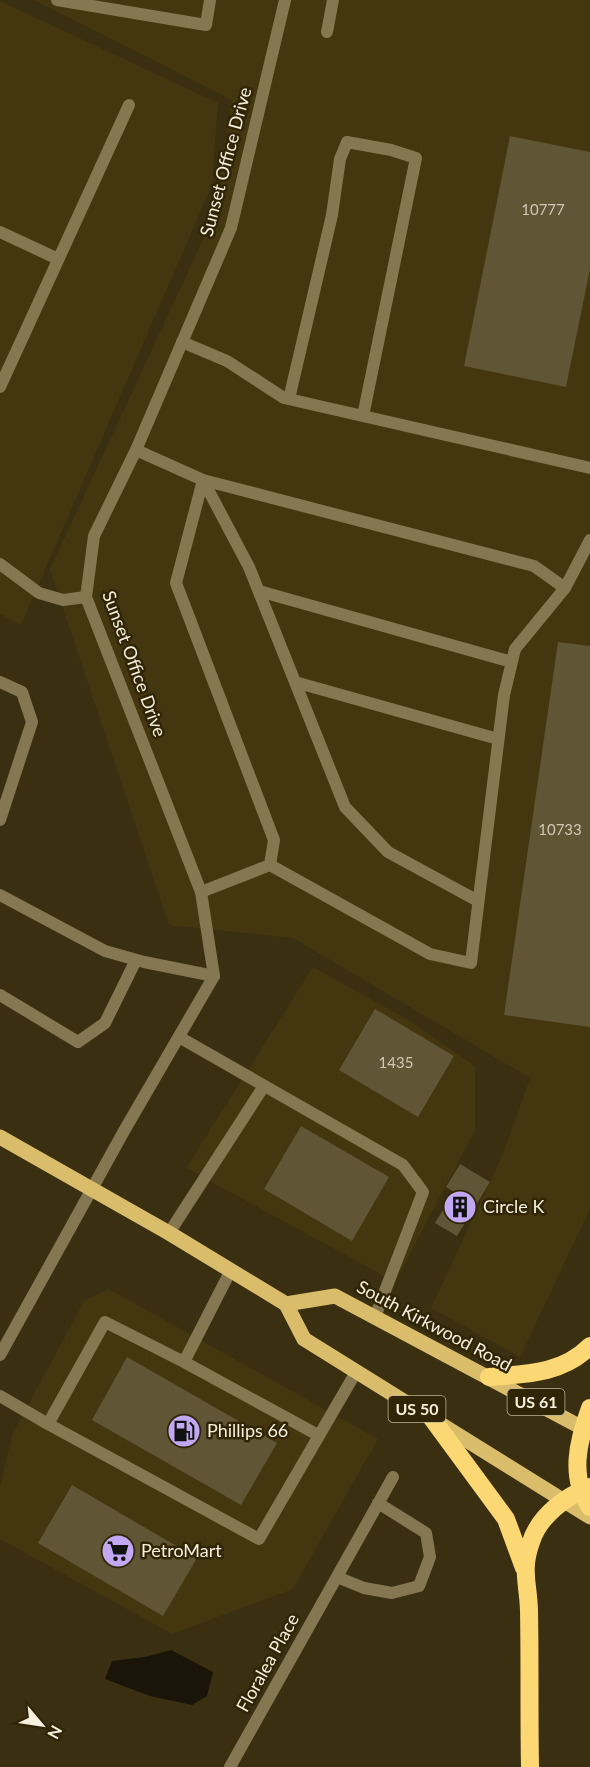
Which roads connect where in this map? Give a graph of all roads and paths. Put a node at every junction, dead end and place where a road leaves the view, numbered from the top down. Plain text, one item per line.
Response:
1 (57, 0) edge
2 (210, 0) edge
3 (285, 0) edge
4 (333, 0) edge
5 (327, 32) dead end
6 (129, 105) dead end
7 (0, 232) edge
8 (58, 259) junction
9 (182, 342) junction
10 (0, 387) edge
11 (289, 399) junction
12 (363, 416) junction
13 (136, 450) junction
14 (590, 468) edge
15 (204, 480) junction
16 (590, 540) edge
17 (0, 564) edge
18 (565, 588) junction
19 (259, 591) junction
20 (86, 597) junction
21 (512, 662) junction
22 (0, 682) edge
23 (295, 682) junction
24 (498, 739) junction
25 (0, 820) edge
26 (270, 865) junction
27 (201, 892) junction
28 (0, 895) edge
29 (478, 902) junction
30 (136, 960) junction
31 (214, 976) junction
32 (0, 995) edge
33 (179, 1037) junction
34 (264, 1086) junction
35 (0, 1137) edge
36 (93, 1189) junction
37 (169, 1233) junction
38 (231, 1270) junction
39 (286, 1304) junction
40 (375, 1317) junction
41 (590, 1346) edge
42 (0, 1355) edge
43 (184, 1362) junction
44 (356, 1372) junction
45 (489, 1377) junction
46 (0, 1396) edge
47 (590, 1408) edge
48 (431, 1418) junction
49 (48, 1424) junction
50 (587, 1429) edge
51 (318, 1435) junction
52 (393, 1477) dead end
53 (585, 1489) edge
54 (563, 1500) junction
55 (378, 1503) junction
56 (590, 1508) edge
57 (590, 1517) edge
58 (524, 1568) junction
59 (337, 1577) junction
60 (230, 1767) edge
61 (530, 1767) edge

1 - 2 street
3 - 9 street, Sunset Office Drive
4 - 5 street
6 - 8 street
7 - 8 street
8 - 10 street
9 - 11 street
9 - 13 street, Sunset Office Drive
11 - 12 street
11 - 12 street
12 - 14 street
13 - 15 street
13 - 20 street, Sunset Office Drive
15 - 18 street
15 - 19 street
15 - 26 street
16 - 18 street
17 - 20 street
18 - 21 street
19 - 21 street
19 - 23 street
20 - 27 street, Sunset Office Drive
21 - 24 street
22 - 25 street
23 - 24 street
23 - 29 street
24 - 29 street
26 - 27 street
26 - 29 street
27 - 31 street, Sunset Office Drive
28 - 30 street
30 - 31 street
30 - 32 street
31 - 33 street
33 - 34 street
33 - 36 street
34 - 37 street
34 - 40 street
35 - 36 main road
36 - 37 main road
36 - 42 street
37 - 38 main road
38 - 39 main road
38 - 43 street
39 - 40 main road, South Kirkwood Road
39 - 44 main road, US 50
40 - 45 main road, South Kirkwood Road
41 - 45 highway
43 - 49 street
43 - 51 street
44 - 48 main road, US 50
44 - 51 street
45 - 50 main road, South Kirkwood Road / US 61
46 - 49 street
47 - 50 highway
48 - 54 main road, US 50
48 - 58 highway
49 - 51 street
50 - 53 highway
52 - 55 street, Floralea Place
53 - 54 highway
53 - 56 highway
54 - 57 main road, US 50
54 - 58 highway
55 - 59 street, Floralea Place
55 - 59 street
58 - 61 highway
59 - 60 street, Floralea Place

